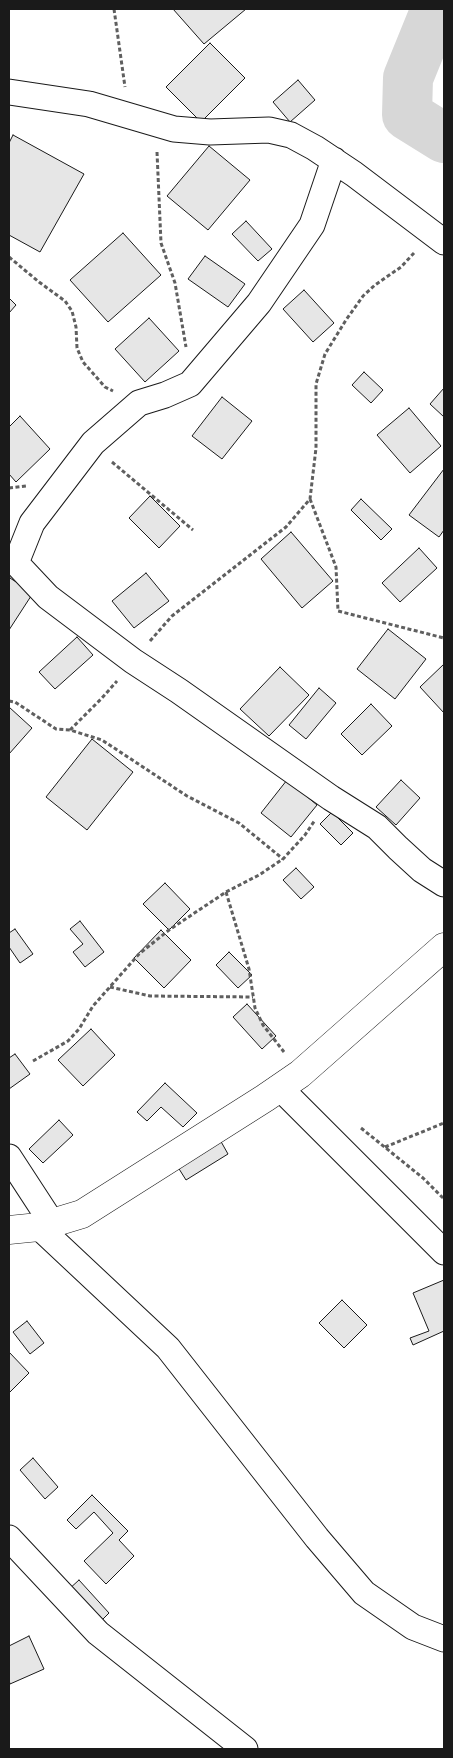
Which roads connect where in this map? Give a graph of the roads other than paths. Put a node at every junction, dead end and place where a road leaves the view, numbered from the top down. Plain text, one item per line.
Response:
1 (9, 92) edge
2 (334, 160) junction
3 (438, 237) edge
4 (444, 884) edge
5 (444, 947) edge
6 (290, 1081) junction
7 (9, 1157) edge
8 (45, 1225) junction
9 (9, 1230) edge
10 (444, 1252) edge
11 (9, 1538) edge
12 (444, 1639) edge
13 (245, 1749) edge

1 - 2 street
2 - 3 street
2 - 4 street
5 - 6 street
6 - 8 street
6 - 10 street
7 - 8 street
8 - 9 street
8 - 12 street
11 - 13 street

